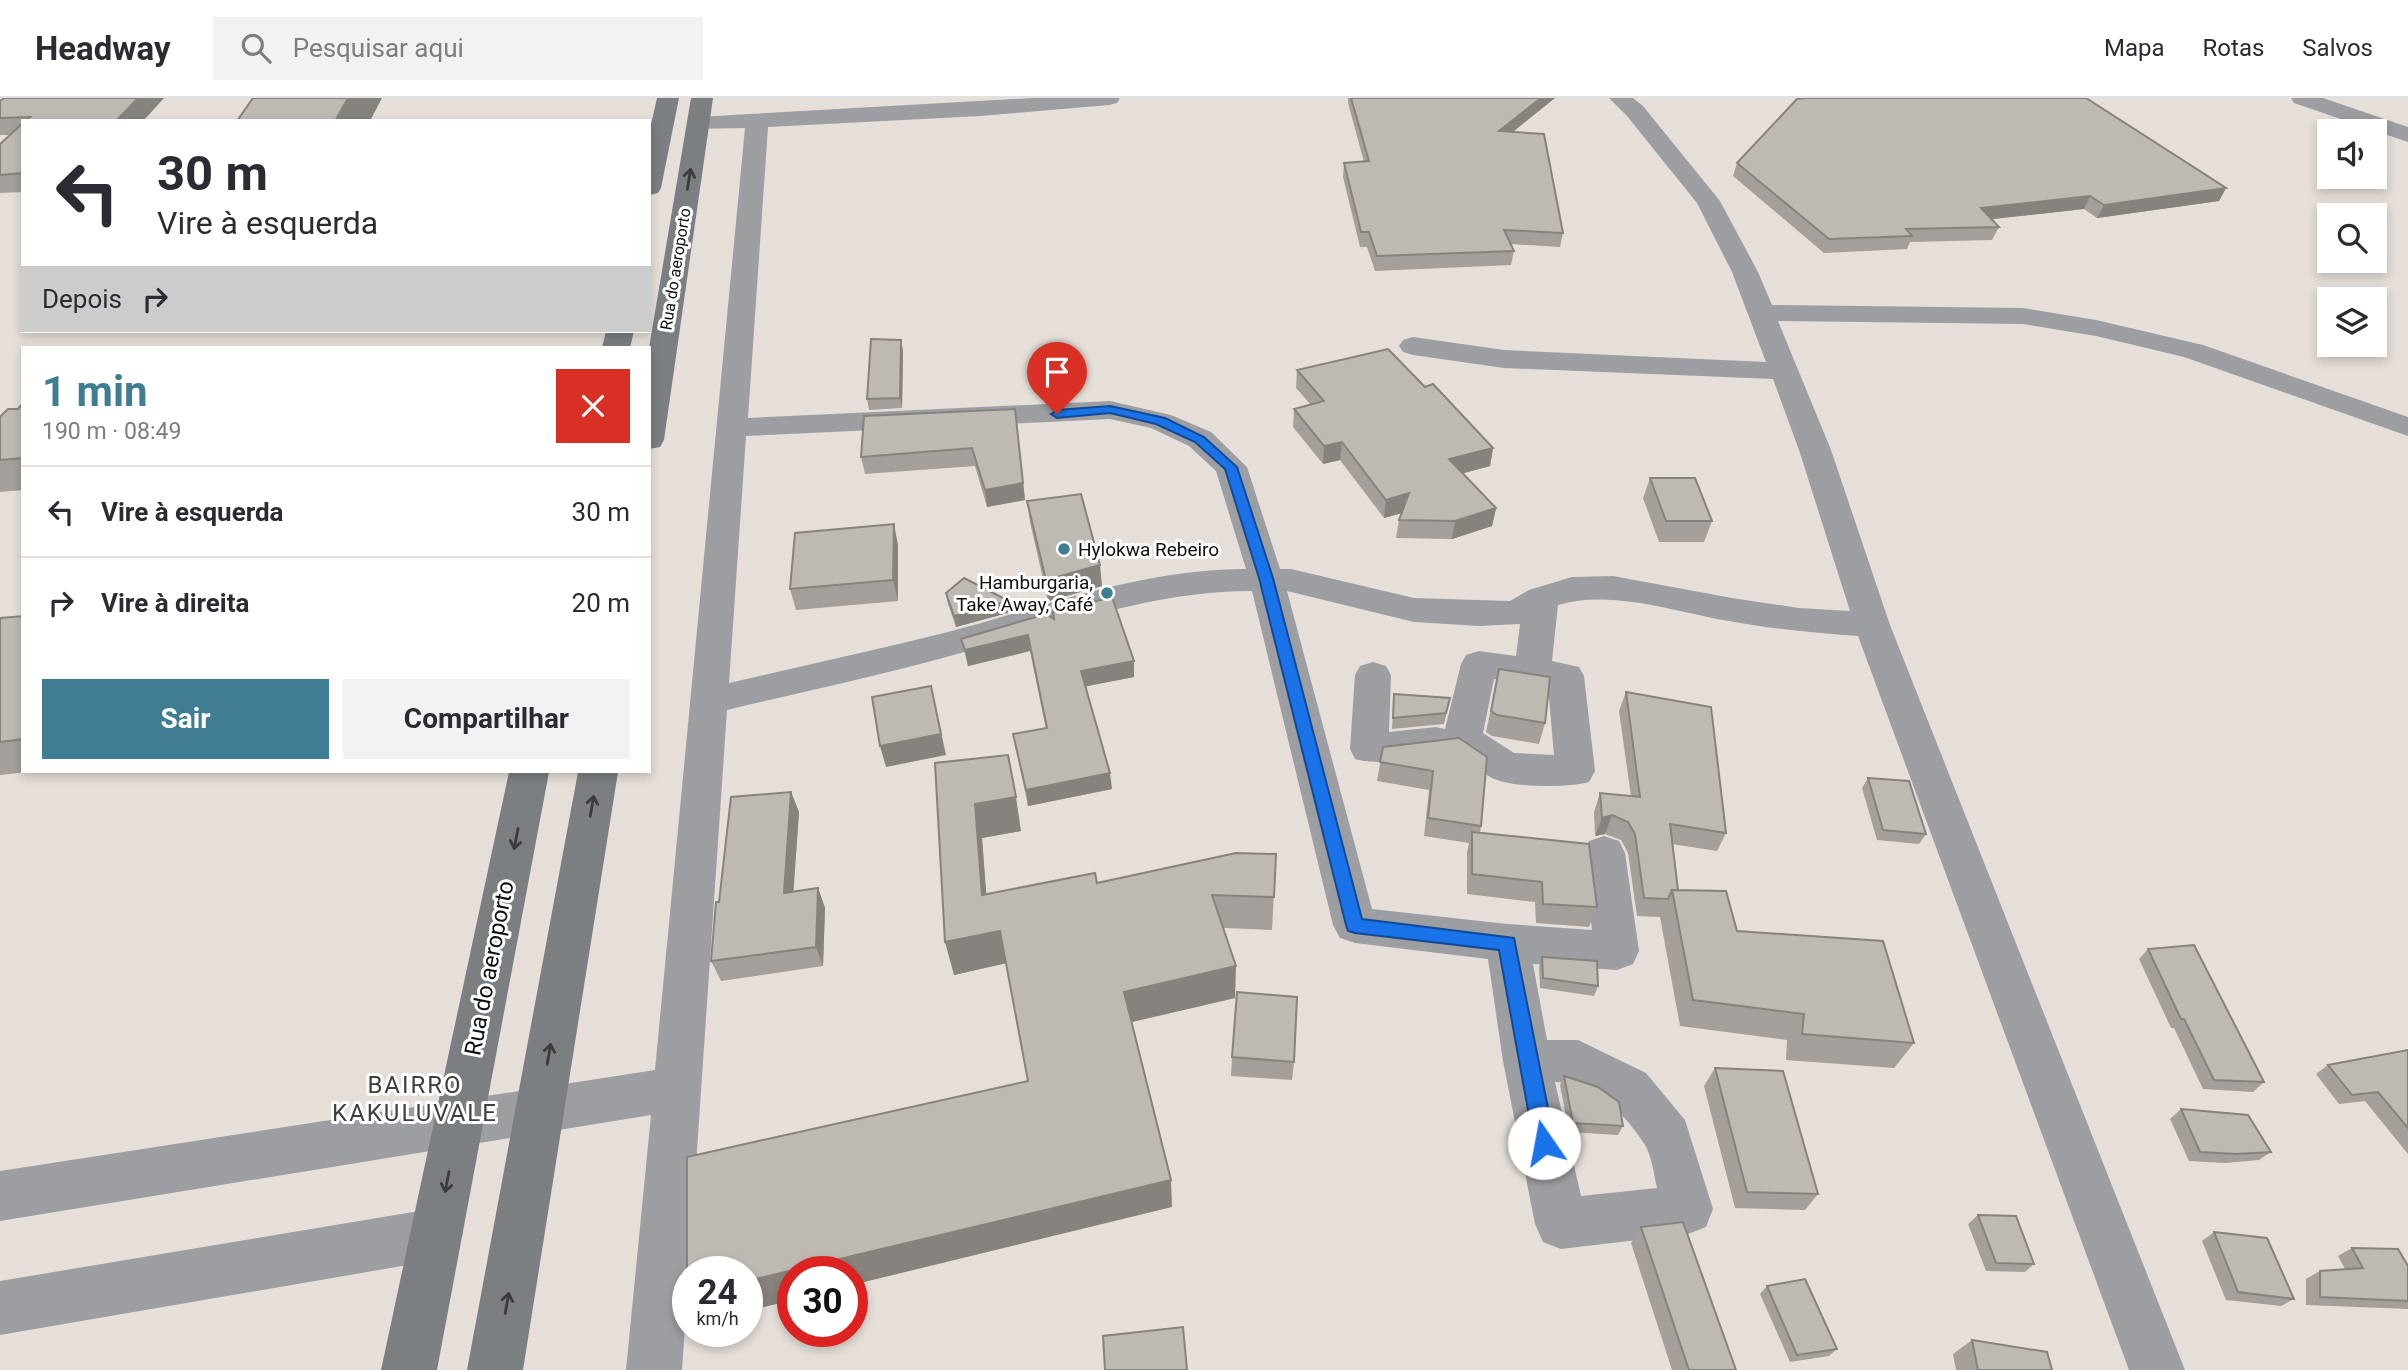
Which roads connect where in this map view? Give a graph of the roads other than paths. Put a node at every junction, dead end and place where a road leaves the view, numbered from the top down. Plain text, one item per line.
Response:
1 (668, 98) edge
2 (1109, 98) edge
3 (1620, 98) edge
4 (2302, 98) edge
5 (700, 111) edge
6 (757, 120) junction
7 (2408, 135) edge
8 (651, 179) edge
9 (1762, 313) junction
10 (1413, 346) dead end
11 (1784, 371) junction
12 (651, 427) edge
13 (2408, 427) edge
14 (732, 428) junction
15 (1266, 578) junction
16 (1541, 598) junction
17 (1872, 625) junction
18 (1532, 671) junction
19 (1373, 675) dead end
20 (709, 701) junction
21 (1462, 739) junction
22 (529, 773) edge
23 (598, 773) edge
24 (1604, 853) dead end
25 (1507, 943) junction
26 (1527, 1061) dead end
27 (677, 1089) junction
28 (539, 1111) junction
29 (458, 1124) junction
30 (0, 1196) edge
31 (437, 1234) junction
32 (0, 1308) edge
33 (409, 1370) edge
34 (495, 1370) edge
35 (654, 1370) edge
36 (2157, 1370) edge

1 - 8 main road
2 - 6 street
3 - 9 street
4 - 7 street
5 - 6 street
12 -> 5 main road, Rua do aeroporto
6 - 14 street
9 - 11 street
9 - 13 street
10 - 11 street
11 - 17 street
14 - 15 street
14 - 20 street
15 - 16 street
15 - 20 street
15 - 25 street
16 - 17 street
16 - 18 street
17 - 36 street
18 - 21 street
18 - 21 street
19 - 21 street
20 - 27 street
22 -> 29 main road, Rua do aeroporto
28 -> 23 main road
24 - 25 street
25 - 26 street
27 - 28 street
27 - 35 street
28 - 29 street
34 -> 28 main road
29 - 30 street
29 -> 31 main road, Rua do aeroporto
31 - 32 street
31 - 33 main road, Rua do aeroporto

